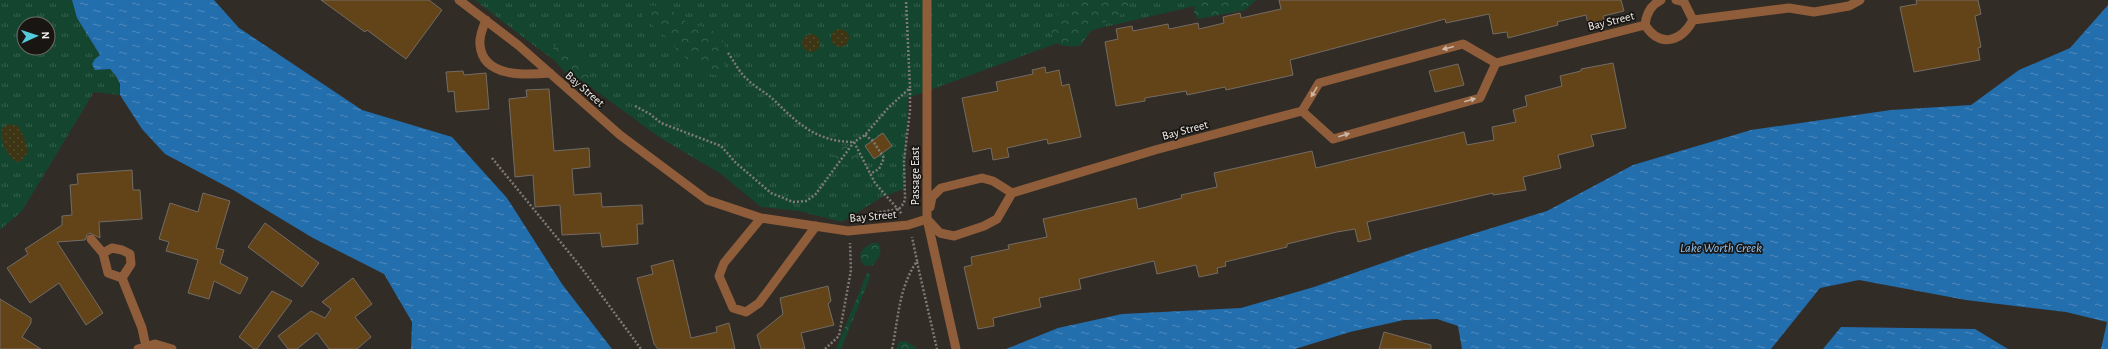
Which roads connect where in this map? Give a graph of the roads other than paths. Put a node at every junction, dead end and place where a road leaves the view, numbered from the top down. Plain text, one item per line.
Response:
1 (459, 0) edge
2 (927, 0) edge
3 (1661, 0) edge
4 (1676, 0) edge
5 (1860, 0) edge
6 (486, 20) junction
7 (1693, 20) junction
8 (1645, 25) junction
9 (1496, 63) junction
10 (550, 73) junction
11 (1302, 112) junction
12 (1012, 193) junction
13 (760, 218) junction
14 (927, 219) junction
15 (816, 226) junction
16 (91, 239) dead end
17 (103, 253) junction
18 (122, 278) junction
19 (142, 348) edge
20 (172, 349) edge
21 (956, 349) edge

1 - 6 lane, Bay Street
2 - 14 lane, Passage East
3 - 8 lane
4 - 7 lane
5 - 7 lane
6 - 10 lane, Bay Street
6 - 10 lane
7 - 8 lane, Bay Street
8 - 9 lane, Bay Street
9 -> 11 lane
11 -> 9 lane
10 - 13 lane, Bay Street
11 - 12 lane, Bay Street
12 - 14 lane
12 - 14 lane
13 - 15 lane, Bay Street
13 - 15 lane
14 - 15 lane, Bay Street
14 - 21 lane, Passage East
16 - 17 lane
17 - 18 lane
17 - 18 lane
18 - 19 lane
19 - 20 lane

